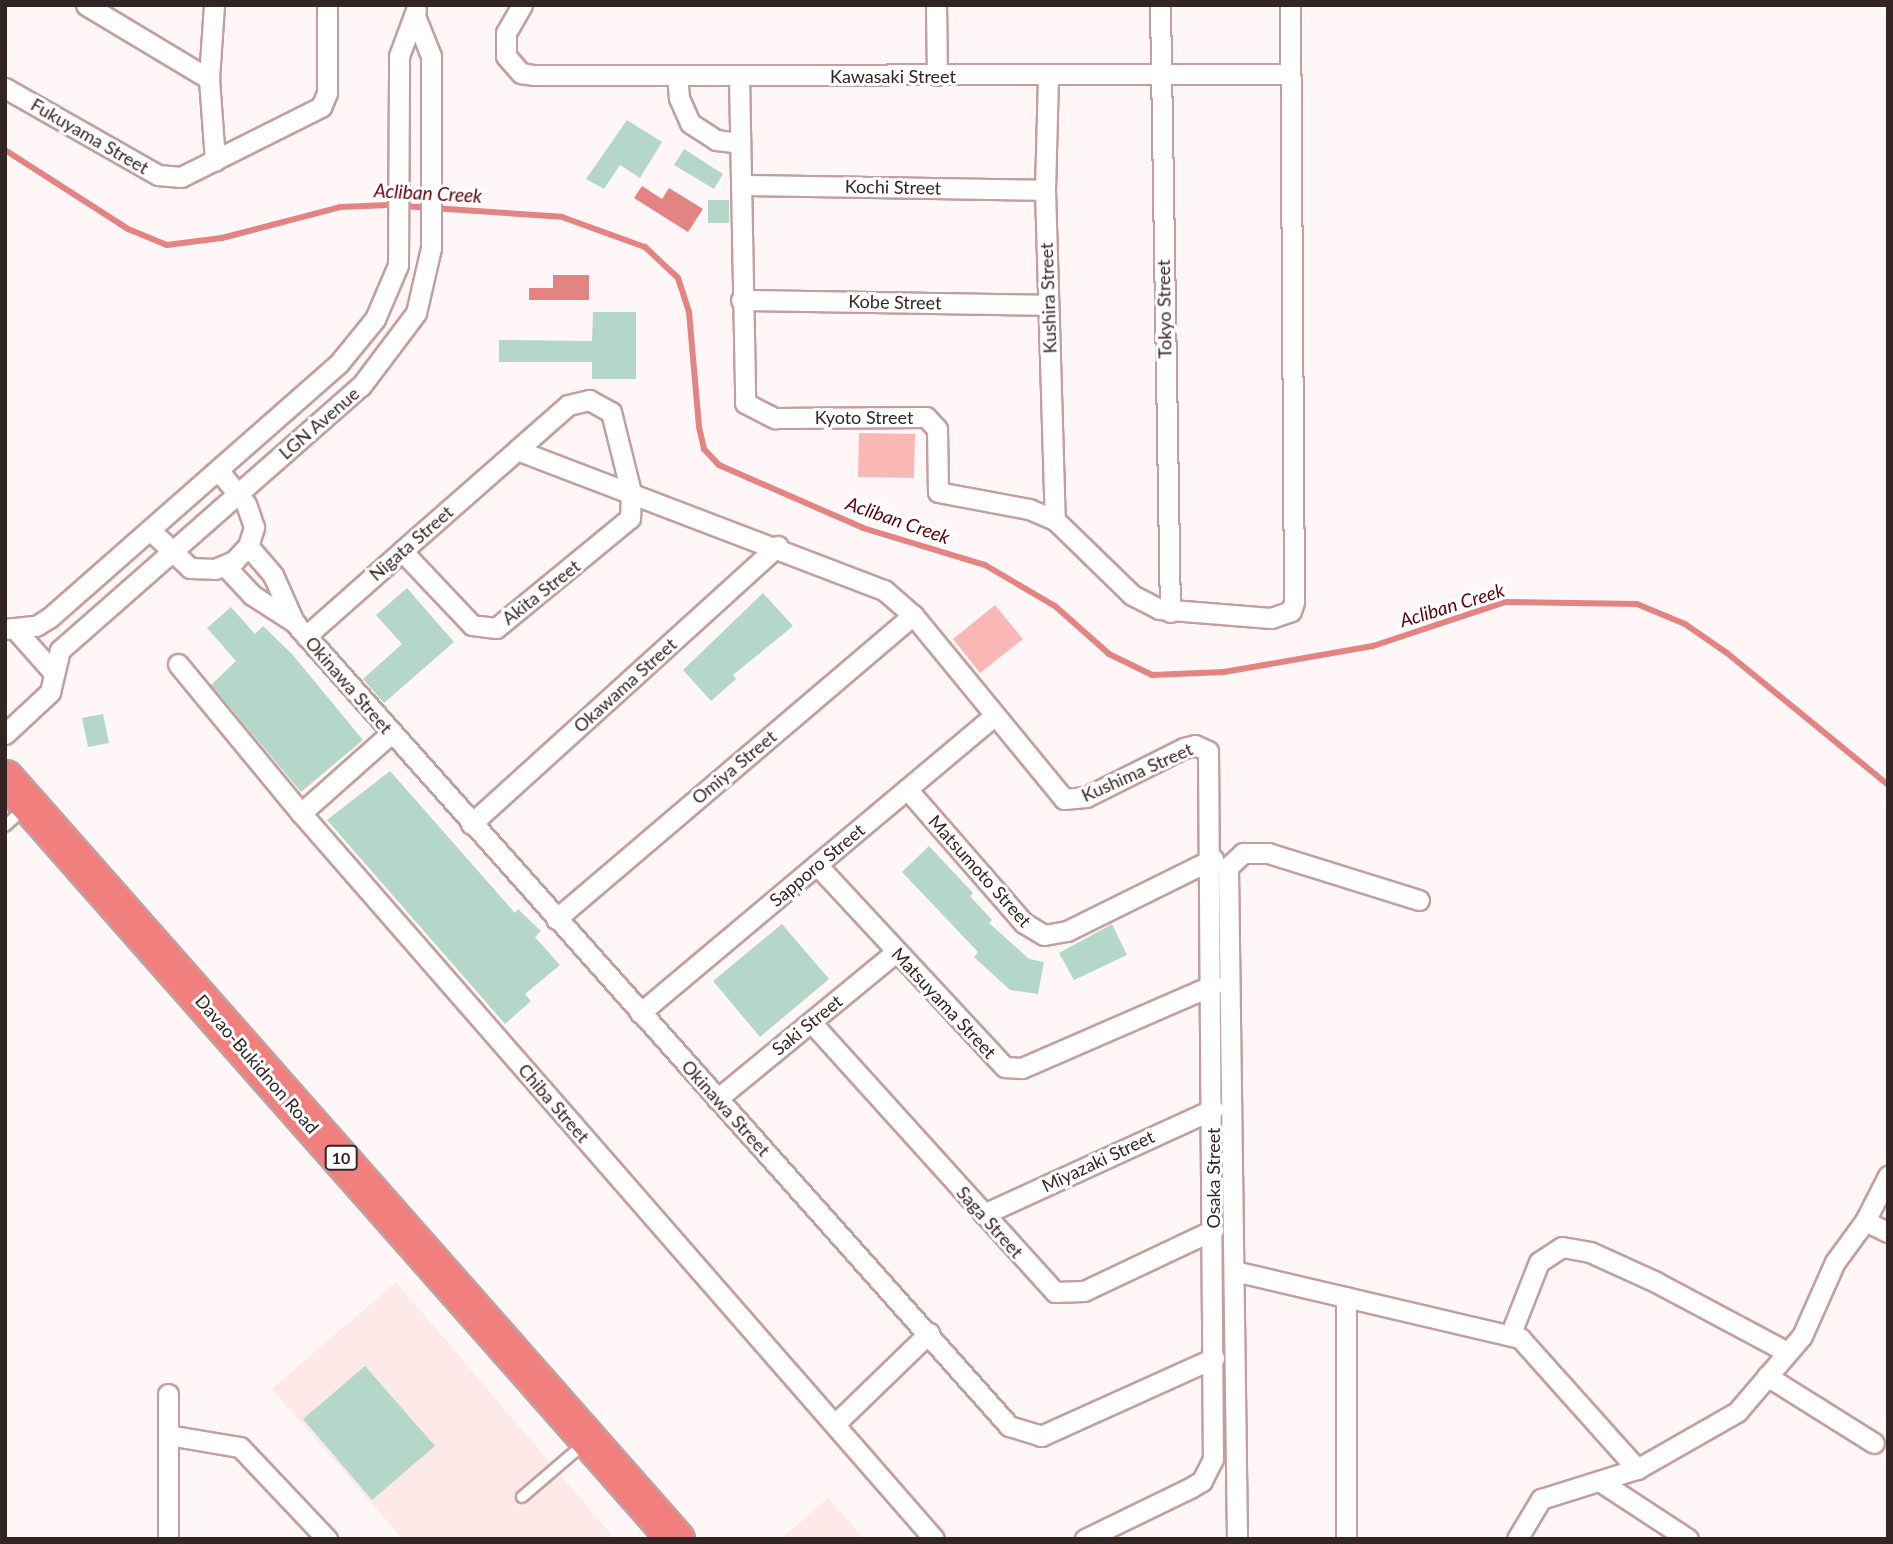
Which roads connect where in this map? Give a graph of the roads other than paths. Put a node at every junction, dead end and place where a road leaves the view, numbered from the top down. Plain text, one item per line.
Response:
1 (86, 5) edge
2 (214, 5) edge
3 (327, 5) edge
4 (522, 5) edge
5 (936, 5) edge
6 (1160, 5) edge
7 (1290, 5) edge
8 (416, 11) edge
9 (1290, 74) junction
10 (677, 75) junction
11 (937, 75) junction
12 (739, 76) junction
13 (1048, 76) junction
14 (1160, 76) junction
15 (209, 79) junction
16 (5, 88) edge
17 (740, 143) junction
18 (215, 161) junction
19 (741, 185) junction
20 (1045, 190) junction
21 (395, 279) junction
22 (426, 288) junction
23 (741, 300) junction
24 (1048, 304) junction
25 (326, 374) junction
26 (348, 398) junction
27 (517, 450) junction
28 (218, 470) junction
29 (631, 492) junction
30 (239, 493) junction
31 (1055, 520) junction
32 (150, 530) junction
33 (248, 546) junction
34 (778, 546) junction
35 (402, 551) junction
36 (170, 553) junction
37 (226, 567) junction
38 (1170, 612) junction
39 (913, 615) junction
40 (10, 628) edge
41 (300, 629) junction
42 (178, 664) dead end
43 (52, 672) junction
44 (994, 716) junction
45 (391, 733) junction
46 (5, 734) edge
47 (1203, 746) joint
48 (5, 778) edge
49 (907, 789) junction
50 (301, 813) junction
51 (17, 816) edge
52 (471, 824) junction
53 (1213, 859) junction
54 (817, 865) junction
55 (1419, 900) dead end
56 (556, 919) junction
57 (896, 951) junction
58 (1213, 985) junction
59 (640, 1013) junction
60 (811, 1022) junction
61 (718, 1099) junction
62 (1213, 1108) junction
63 (1888, 1176) edge
64 (984, 1214) junction
65 (1865, 1221) junction
66 (1213, 1230) junction
67 (1888, 1232) edge
68 (1234, 1271) junction
69 (1346, 1297) junction
70 (929, 1333) junction
71 (1511, 1333) junction
72 (1787, 1352) junction
73 (1214, 1358) junction
74 (1767, 1376) junction
75 (168, 1394) dead end
76 (835, 1424) junction
77 (168, 1435) junction
78 (588, 1439) junction
79 (1874, 1443) dead end
80 (1637, 1469) junction
81 (1601, 1482) junction
82 (522, 1497) dead end
83 (168, 1539) edge
84 (327, 1539) edge
85 (676, 1539) edge
86 (934, 1539) edge
87 (1085, 1539) edge
88 (1237, 1539) edge
89 (1346, 1539) edge
90 (1517, 1539) edge
91 (1688, 1539) edge

1 - 15 street
2 - 15 street
3 - 18 street, Fukuyama Street
4 - 10 street, Kawasaki Street
5 - 11 street
6 - 14 street, Tokyo Street
7 - 9 street
8 - 21 street, LGN Avenue
8 - 22 street, LGN Avenue
9 - 14 street, Kawasaki Street
9 - 38 street, Kyoto Street
10 - 12 street, Kawasaki Street
10 - 17 street
11 - 12 street, Kawasaki Street
11 - 13 street, Kawasaki Street
12 - 17 street, Kyoto Street
13 - 14 street, Kawasaki Street
13 - 20 street, Kushira Street
14 - 38 street, Tokyo Street
15 - 18 street
16 - 18 street, Fukuyama Street
17 - 19 street, Kyoto Street
19 - 20 street, Kochi Street
19 - 23 street, Kyoto Street
20 - 24 street, Kushira Street
21 - 22 street
21 - 25 street, LGN Avenue
22 - 26 street, LGN Avenue
23 - 24 street, Kobe Street
23 - 31 street, Kyoto Street
24 - 31 street, Kushira Street
25 - 26 street
25 - 28 street, LGN Avenue
26 - 30 street, LGN Avenue
27 - 29 street
27 - 29 street, Nigata Street
27 - 35 street, Nigata Street
28 - 30 street
28 - 32 street, LGN Avenue
29 - 34 street
29 - 35 street, Akita Street
30 - 33 street
30 - 36 street, LGN Avenue
31 - 38 street, Kyoto Street
32 - 36 street
32 - 40 street, LGN Avenue
33 - 37 street
33 - 41 street
34 - 39 street
34 - 52 street, Okawama Street
35 - 41 street, Nigata Street
36 - 37 street
36 - 43 street, LGN Avenue
37 - 41 street
39 - 44 street
39 - 56 street, Omiya Street
40 - 43 street
41 - 45 street, Okinawa Street
42 - 50 street, Chiba Street
43 - 46 street, LGN Avenue
44 - 47 street, Kushima Street
44 - 49 street, Sapporo Street
45 - 50 street
45 - 52 street, Okinawa Street
47 - 53 street, Osaka Street
48 - 51 highway, Davao-Bukidnon Road / 10
49 - 53 street, Matsumoto Street
49 - 54 street, Sapporo Street
50 - 76 street, Chiba Street
51 - 78 highway, Davao-Bukidnon Road / 10
52 - 56 street, Okinawa Street
53 - 58 street, Osaka Street
54 - 57 street, Matsuyama Street
54 - 59 street, Sapporo Street
55 - 68 street
56 - 59 street, Okinawa Street
57 - 58 street, Matsuyama Street
57 - 60 street, Saki Street
58 - 62 street, Osaka Street
59 - 61 street, Okinawa Street
60 - 61 street, Saki Street
60 - 64 street, Saga Street
61 - 70 street, Okinawa Street
62 - 64 street, Miyazaki Street
62 - 66 street, Osaka Street
63 - 65 street
64 - 66 street, Saga Street
65 - 67 street
65 - 72 street
66 - 73 street, Osaka Street
68 - 69 street
68 - 88 street
69 - 71 street
69 - 89 street
70 - 73 street, Okinawa Street
70 - 76 street
71 - 72 street
71 - 80 street
72 - 74 street
73 - 87 street, Osaka Street
74 - 79 street
74 - 80 street
75 - 77 street
76 - 86 street, Chiba Street
77 - 83 street
77 - 84 street
78 - 82 lane
78 - 85 highway, Davao-Bukidnon Road / 10
80 - 81 street
81 - 90 street
81 - 91 street

